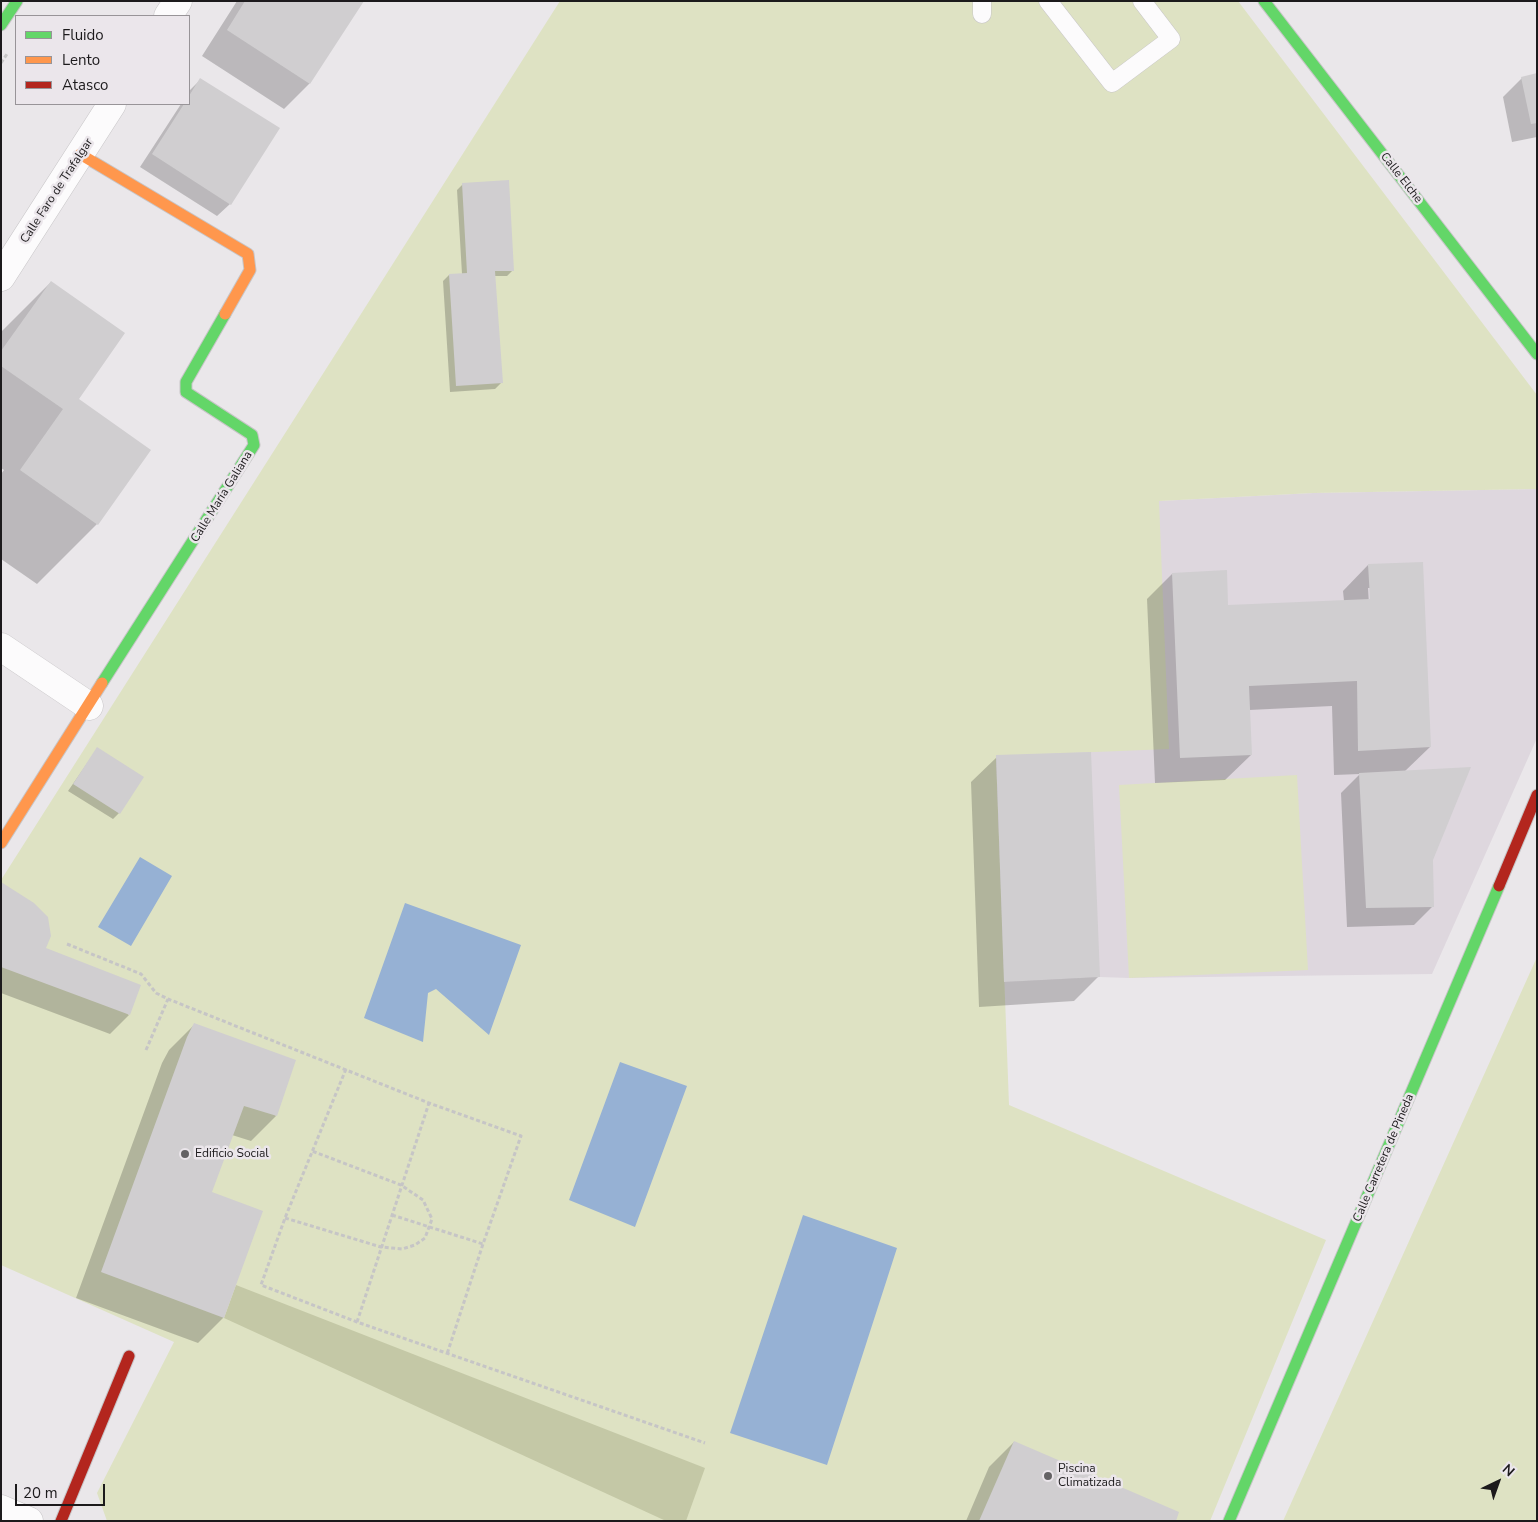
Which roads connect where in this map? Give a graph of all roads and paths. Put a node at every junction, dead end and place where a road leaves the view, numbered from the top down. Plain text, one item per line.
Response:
1 (17, 1) edge
2 (178, 1) edge
3 (1048, 1) edge
4 (1142, 1) edge
5 (1264, 1) edge
6 (169, 15) edge
7 (1, 25) edge
8 (111, 105) edge
9 (80, 154) junction
10 (1, 278) edge
11 (1537, 354) edge
12 (1, 647) edge
13 (89, 706) junction
14 (1537, 795) edge
15 (1, 844) edge
16 (67, 944) dead end
17 (168, 999) junction
18 (146, 1050) dead end
19 (346, 1069) junction
20 (429, 1102) junction
21 (312, 1151) junction
22 (402, 1185) junction
23 (392, 1215) junction
24 (285, 1218) junction
25 (429, 1228) junction
26 (483, 1244) junction
27 (381, 1247) junction
28 (357, 1322) junction
29 (448, 1354) junction
30 (129, 1356) dead end
31 (705, 1443) dead end
32 (1, 1509) edge
33 (29, 1521) edge
34 (61, 1521) edge
35 (1229, 1521) edge

1 - 7 street
2 - 6 street
3 - 4 lane
5 - 11 street, Calle Elche
8 - 9 street, Calle Faro de Trafalgar
9 - 10 street, Calle Faro de Trafalgar
9 - 13 street, Calle María Galiana
12 - 13 street
13 - 15 street, Calle María Galiana
14 - 35 street, Calle Carretera de Pineda
16 - 17 path
17 - 18 path
17 - 19 path
19 - 20 path
19 - 21 path
20 - 22 path
20 - 26 path
21 - 22 path
21 - 24 path
22 - 23 path
22 - 25 path
23 - 25 path
23 - 27 path
24 - 27 path
24 - 28 path
25 - 26 path
25 - 27 path
26 - 29 path
27 - 28 path
28 - 29 path
29 - 31 path
30 - 34 street
32 - 33 street

